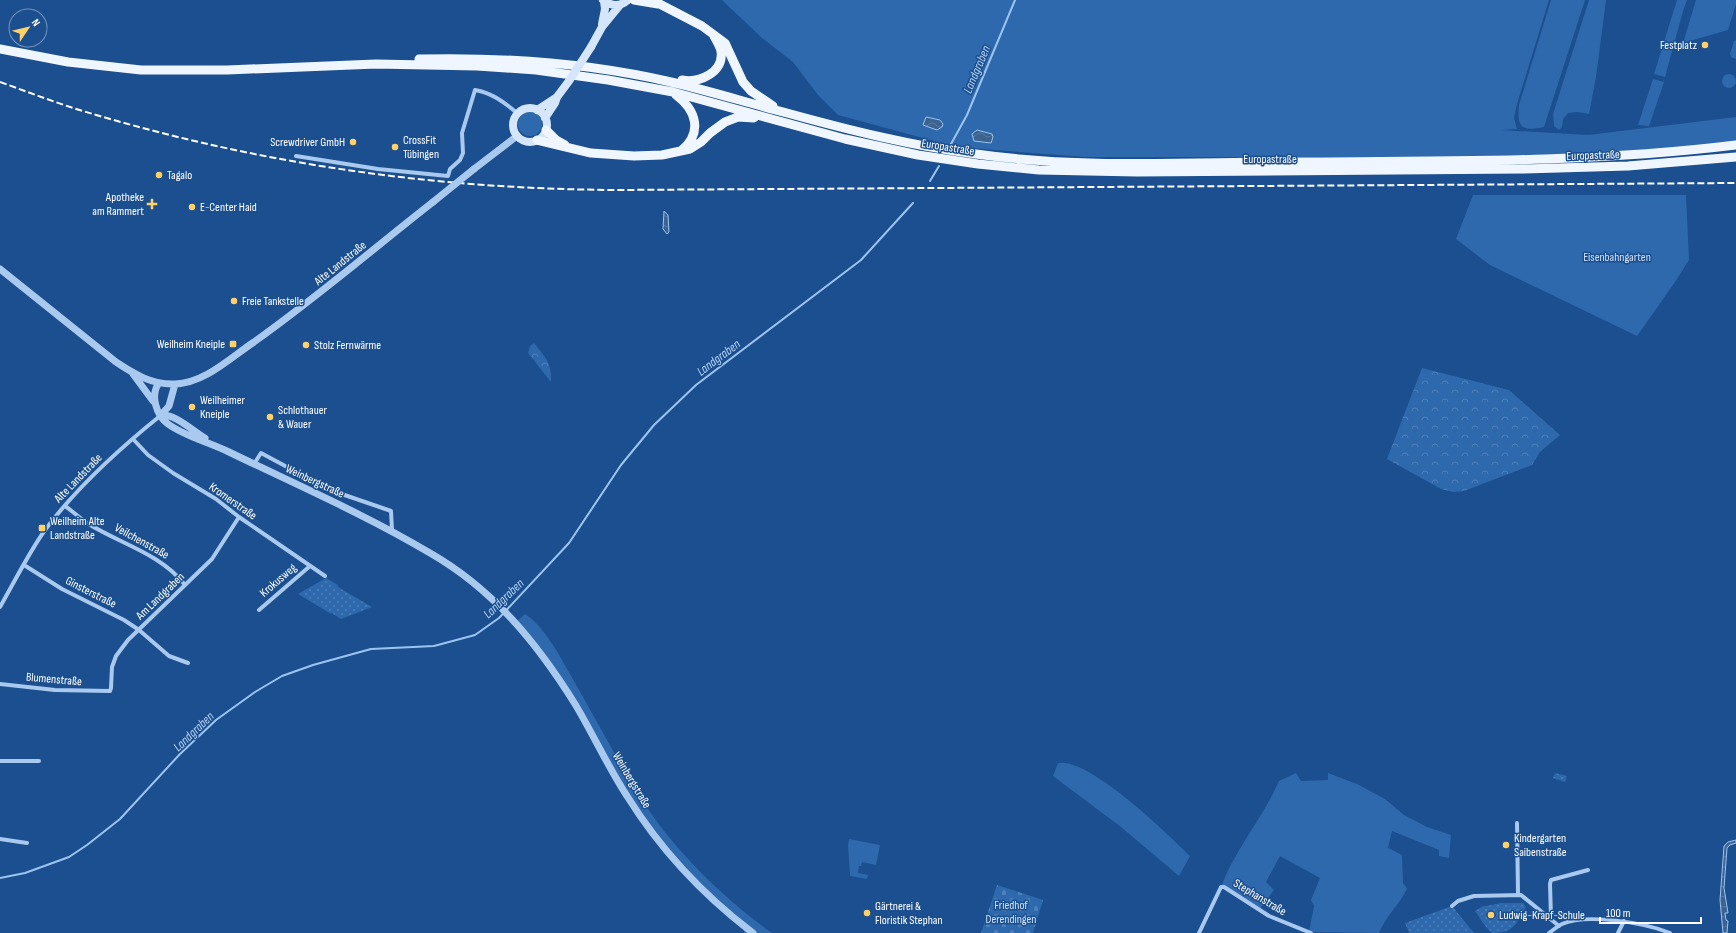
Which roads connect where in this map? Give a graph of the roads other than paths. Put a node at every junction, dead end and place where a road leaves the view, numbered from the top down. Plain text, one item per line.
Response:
1 (603, 0) edge
2 (633, 0) edge
3 (625, 2) edge
4 (655, 2) edge
5 (602, 27) junction
6 (713, 33) junction
7 (0, 50) edge
8 (376, 64) junction
9 (667, 81) junction
10 (673, 92) junction
11 (557, 97) junction
12 (537, 110) junction
13 (517, 113) junction
14 (784, 113) junction
15 (545, 118) junction
16 (771, 118) junction
17 (546, 130) junction
18 (517, 136) junction
19 (537, 140) junction
20 (1736, 145) edge
21 (571, 149) junction
22 (679, 153) junction
23 (296, 156) dead end
24 (1736, 157) edge
25 (0, 270) edge
26 (133, 374) junction
27 (159, 383) junction
28 (176, 384) junction
29 (155, 403) junction
30 (169, 406) junction
31 (160, 416) junction
32 (173, 417) junction
33 (133, 439) junction
34 (218, 447) junction
35 (254, 464) junction
36 (65, 506) junction
37 (238, 517) junction
38 (392, 530) junction
39 (24, 565) junction
40 (310, 566) junction
41 (325, 576) dead end
42 (185, 585) junction
43 (0, 607) edge
44 (260, 610) dead end
45 (139, 630) junction
46 (188, 663) dead end
47 (0, 684) edge
48 (106, 692) joint
49 (0, 761) edge
50 (39, 761) dead end
51 (1517, 824) dead end
52 (0, 839) edge
53 (27, 843) dead end
54 (1588, 870) dead end
55 (1518, 894) junction
56 (1452, 906) dead end
57 (1550, 918) junction
58 (1624, 921) junction
59 (1559, 926) junction
60 (752, 933) edge
61 (1198, 933) edge
62 (1311, 933) edge
63 (1549, 933) edge
64 (1618, 933) edge
65 (1670, 933) edge

1 - 3 main road
1 - 5 main road
2 - 3 main road
2 - 4 main road
3 - 5 main road
4 - 6 main road
5 - 11 main road, bridge
6 - 9 main road
6 - 14 main road
7 - 8 main road
8 - 9 main road
8 - 10 main road
9 - 14 main road
10 - 16 main road
10 - 22 main road
11 - 12 main road
11 - 15 main road
12 - 13 main road
12 - 15 main road
13 - 18 main road
13 - 23 street
14 - 20 main road, Europastraße
15 - 17 main road
16 - 22 main road
16 - 24 main road, Europastraße
17 - 19 main road
17 - 21 main road
18 - 19 main road
18 - 28 street, Alte Landstraße, bridge
19 - 21 main road
21 - 22 main road
25 - 26 street
26 - 27 street, Alte Landstraße
26 - 29 street
27 - 28 street, Alte Landstraße
27 - 29 street
28 - 30 street, Alte Landstraße
29 - 31 street
30 - 31 street, Alte Landstraße
30 - 32 street
31 - 32 street
31 - 33 street, Alte Landstraße
31 - 34 street
32 - 34 street
33 - 36 street, Alte Landstraße
33 - 37 street, Kromerstraße
34 - 35 street, Weinbergstraße
35 - 38 street, Weinbergstraße
35 - 38 street
36 - 39 street, Alte Landstraße
36 - 42 street, Veilchenstraße
37 - 40 street, Kromerstraße
37 - 42 street, Am Landgraben
38 - 60 street, Weinbergstraße
39 - 43 street, Alte Landstraße
39 - 45 street, Ginsterstraße
40 - 41 street, Kromerstraße
40 - 44 street, Krokusweg
42 - 45 street, Am Landgraben
45 - 46 street, Ginsterstraße
45 - 48 street, Am Landgraben
47 - 48 street, Blumenstraße
49 - 50 street
51 - 55 street
52 - 53 street
54 - 57 street
55 - 56 street
55 - 57 street
57 - 59 street
58 - 59 street
58 - 64 street
58 - 65 street
59 - 63 street
61 - 62 street, Stephanstraße

